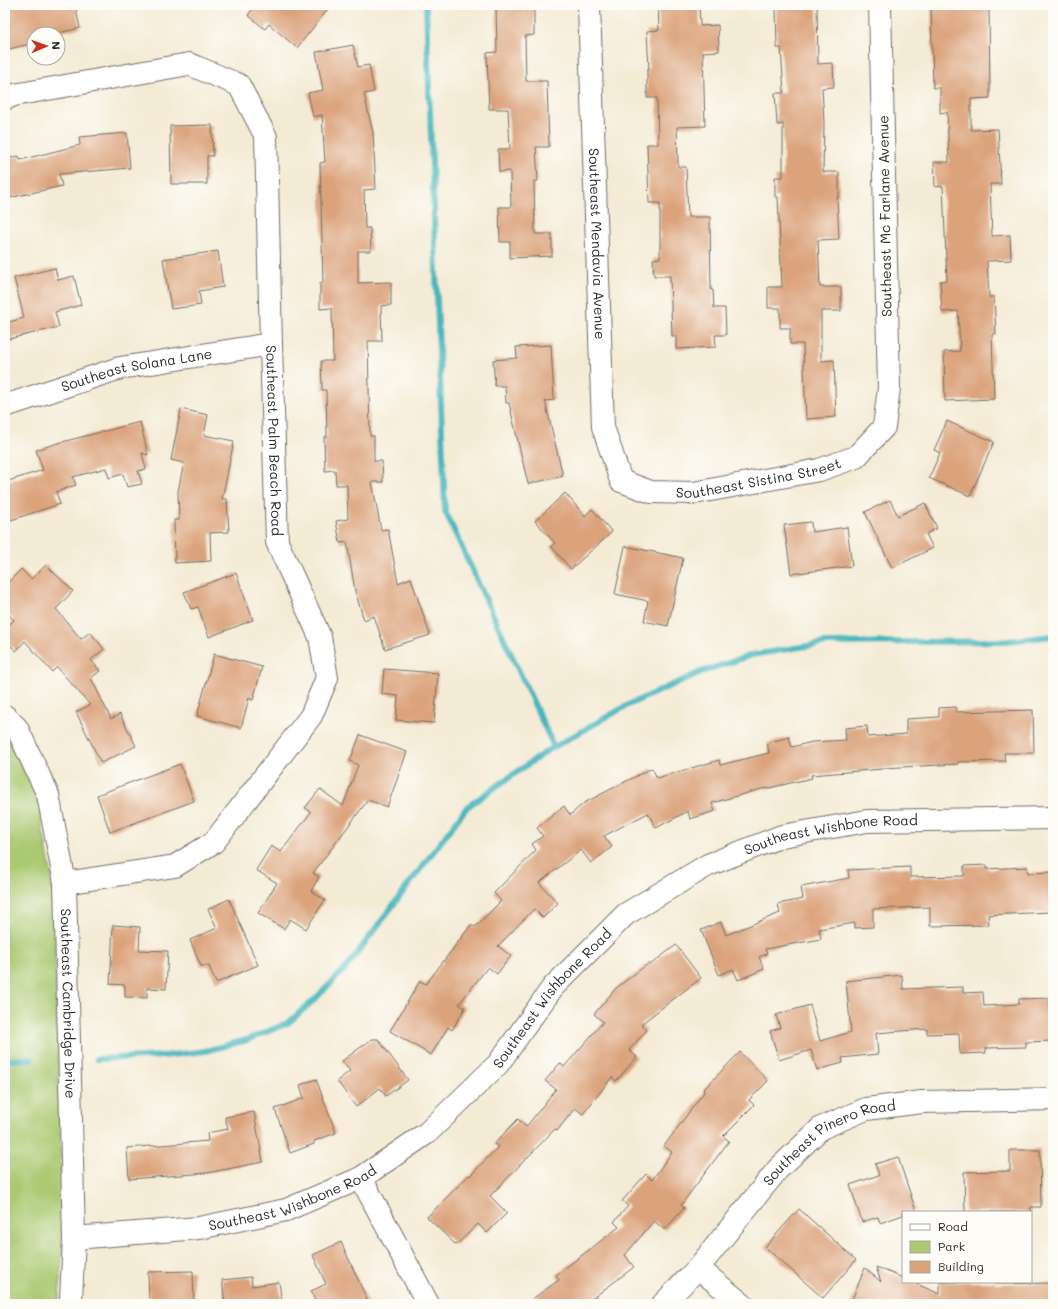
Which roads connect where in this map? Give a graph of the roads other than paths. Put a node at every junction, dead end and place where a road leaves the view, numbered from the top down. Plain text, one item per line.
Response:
1 (589, 5) edge
2 (880, 5) edge
3 (5, 99) edge
4 (271, 344) junction
5 (5, 406) edge
6 (884, 427) joint
7 (621, 481) joint
8 (5, 716) edge
9 (1053, 818) edge
10 (65, 883) junction
11 (1053, 1099) edge
12 (361, 1178) junction
13 (74, 1238) junction
14 (698, 1268) junction
15 (70, 1304) edge
16 (428, 1304) edge
17 (663, 1304) edge
18 (742, 1304) edge

1 - 7 street, Southeast Mendavia Avenue
2 - 6 street, Southeast Mc Farlane Avenue
3 - 4 street, Southeast Palm Beach Road
4 - 5 street, Southeast Solana Lane
4 - 10 street, Southeast Palm Beach Road
6 - 7 street, Southeast Sistina Street
8 - 10 street, Southeast Cambridge Drive
9 - 12 street, Southeast Wishbone Road
10 - 13 street, Southeast Cambridge Drive
11 - 14 street, Southeast Pinero Road
12 - 13 street, Southeast Wishbone Road
12 - 16 street
13 - 15 street, Southeast Cambridge Drive
14 - 17 street, Southeast Pinero Road
14 - 18 street

